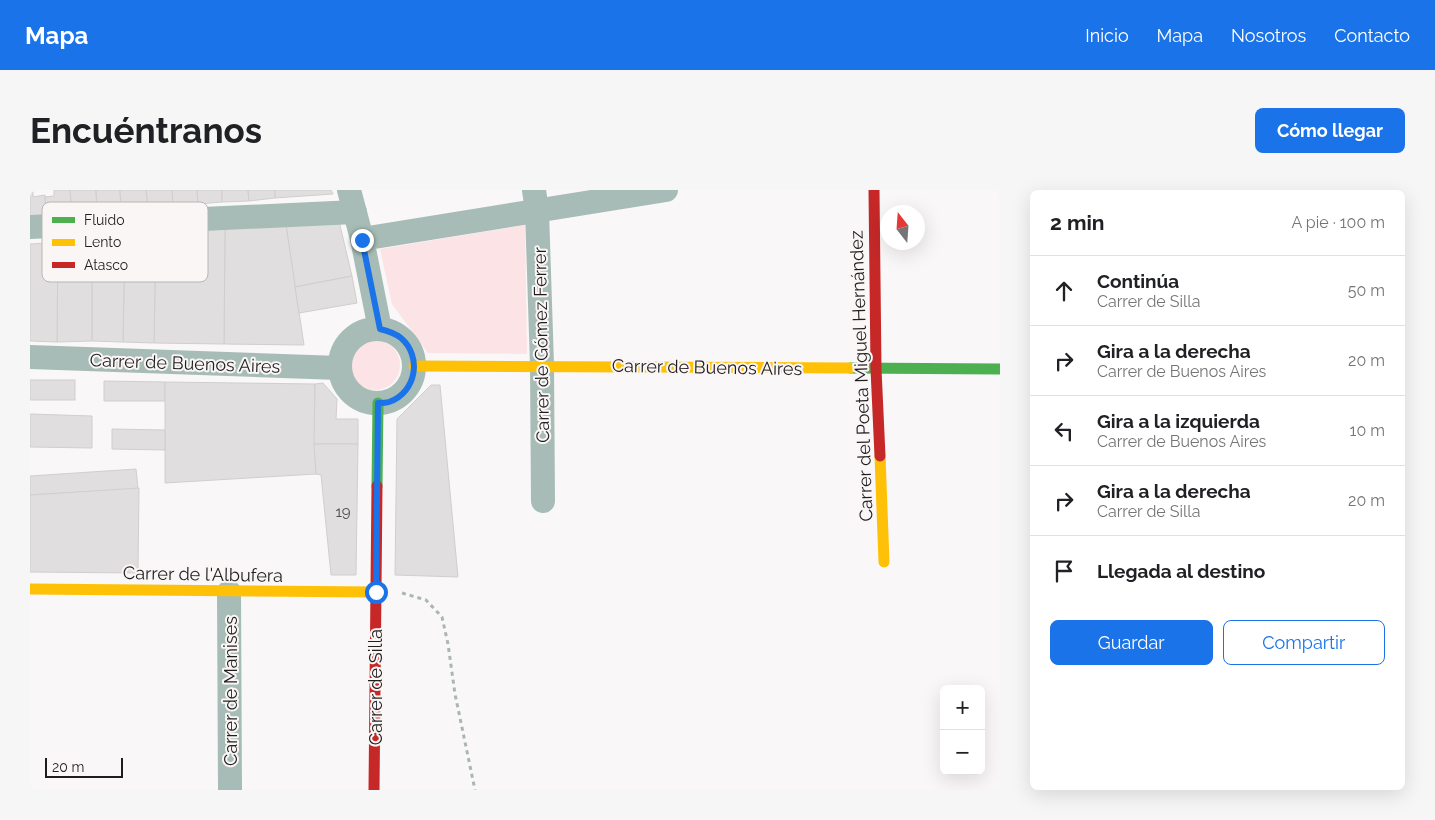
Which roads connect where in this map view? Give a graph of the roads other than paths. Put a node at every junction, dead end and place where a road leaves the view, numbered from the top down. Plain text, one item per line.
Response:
1 (666, 190) edge
2 (874, 190) edge
3 (536, 200) edge
4 (352, 201) edge
5 (208, 213) edge
6 (362, 240) junction
7 (380, 329) junction
8 (30, 357) edge
9 (542, 365) junction
10 (414, 366) junction
11 (339, 368) junction
12 (876, 368) junction
13 (1000, 369) edge
14 (378, 403) junction
15 (544, 500) dead end
16 (884, 562) dead end
17 (30, 590) edge
18 (229, 592) junction
19 (376, 592) junction
20 (230, 790) edge
21 (374, 790) edge

1 - 3 street
2 - 12 street, Carrer del Poeta Miguel Hernández
3 - 6 street
3 - 9 street, Carrer de Gómez Ferrer
4 - 5 street
4 - 6 street
6 - 7 street
7 - 10 street
7 - 11 street
8 - 11 street, Carrer de Buenos Aires
9 - 10 street, Carrer de Buenos Aires
9 - 12 street, Carrer de Buenos Aires
9 - 15 street, Carrer de Gómez Ferrer
10 - 14 street
11 - 14 street
12 - 13 street, Carrer de Buenos Aires
12 - 16 street, Carrer del Poeta Miguel Hernández
14 - 19 street, Carrer de Silla
17 - 18 street, Carrer de l'Albufera
18 - 19 street, Carrer de l'Albufera
18 - 20 street, Carrer de Manises
19 - 21 street, Carrer de Silla

